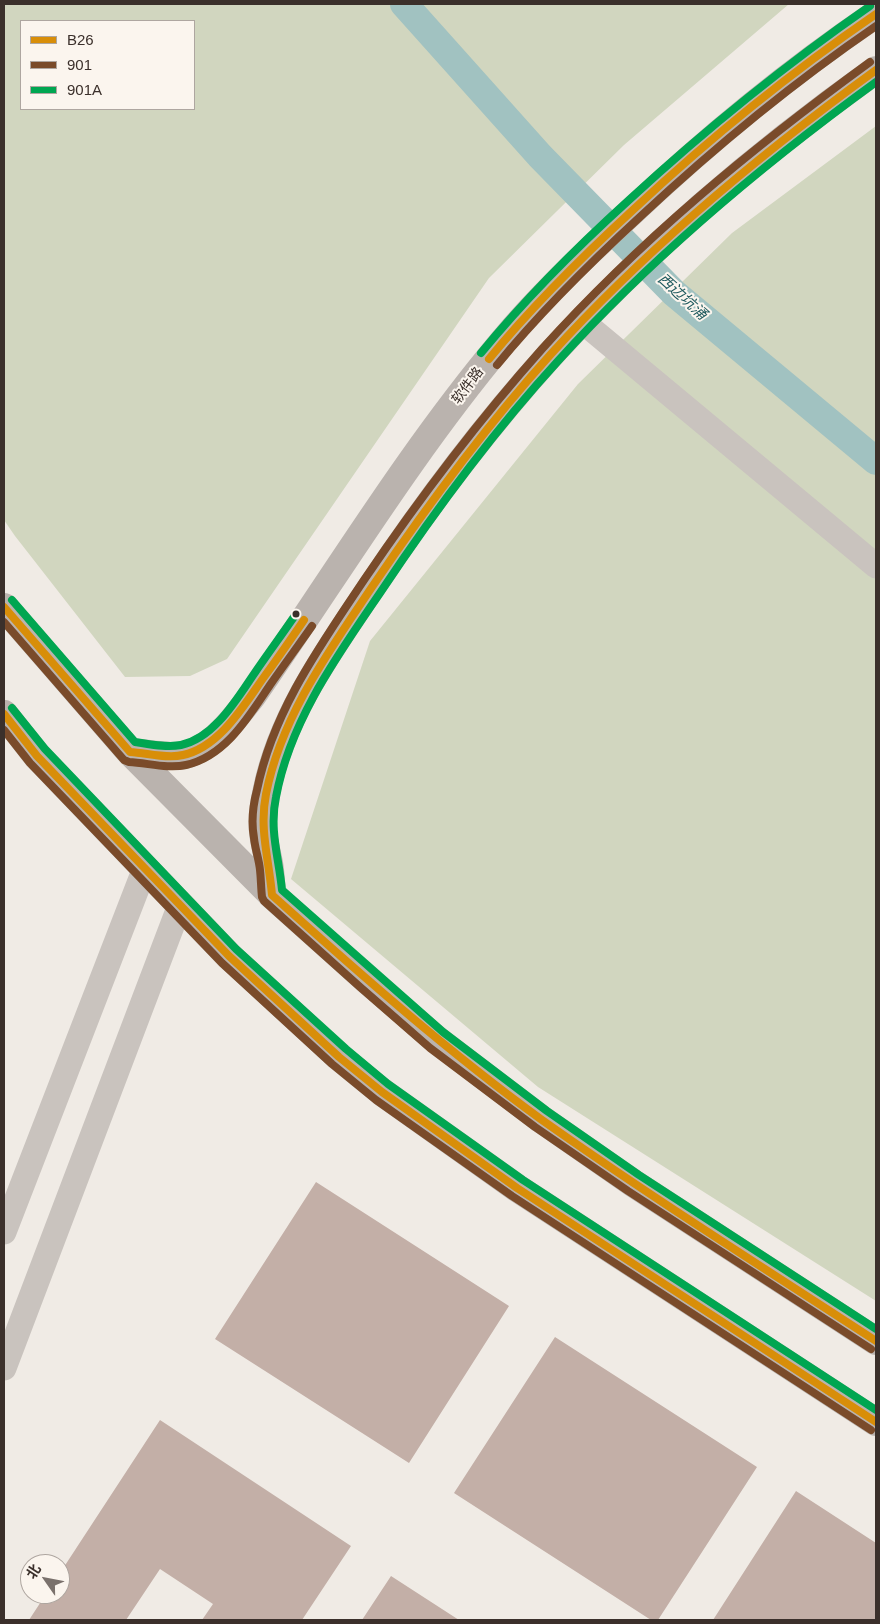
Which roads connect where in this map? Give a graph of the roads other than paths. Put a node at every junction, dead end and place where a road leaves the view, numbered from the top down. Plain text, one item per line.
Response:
1 (876, 14) edge
2 (876, 70) edge
3 (583, 322) junction
4 (876, 566) edge
5 (4, 607) edge
6 (305, 618) junction
7 (338, 638) junction
8 (4, 714) edge
9 (130, 752) junction
10 (145, 868) junction
11 (272, 895) junction
12 (180, 905) junction
13 (4, 1232) edge
14 (876, 1341) edge
15 (4, 1368) edge
16 (876, 1422) edge

1 - 6 street, 软件路
2 - 3 street
3 - 4 street
3 - 7 street
5 - 9 street
6 - 7 street
6 - 9 street, 软件路
7 - 11 street
8 - 10 street
9 - 11 street
10 - 12 street
10 - 13 street
11 - 14 street
12 - 15 street
12 - 16 street

